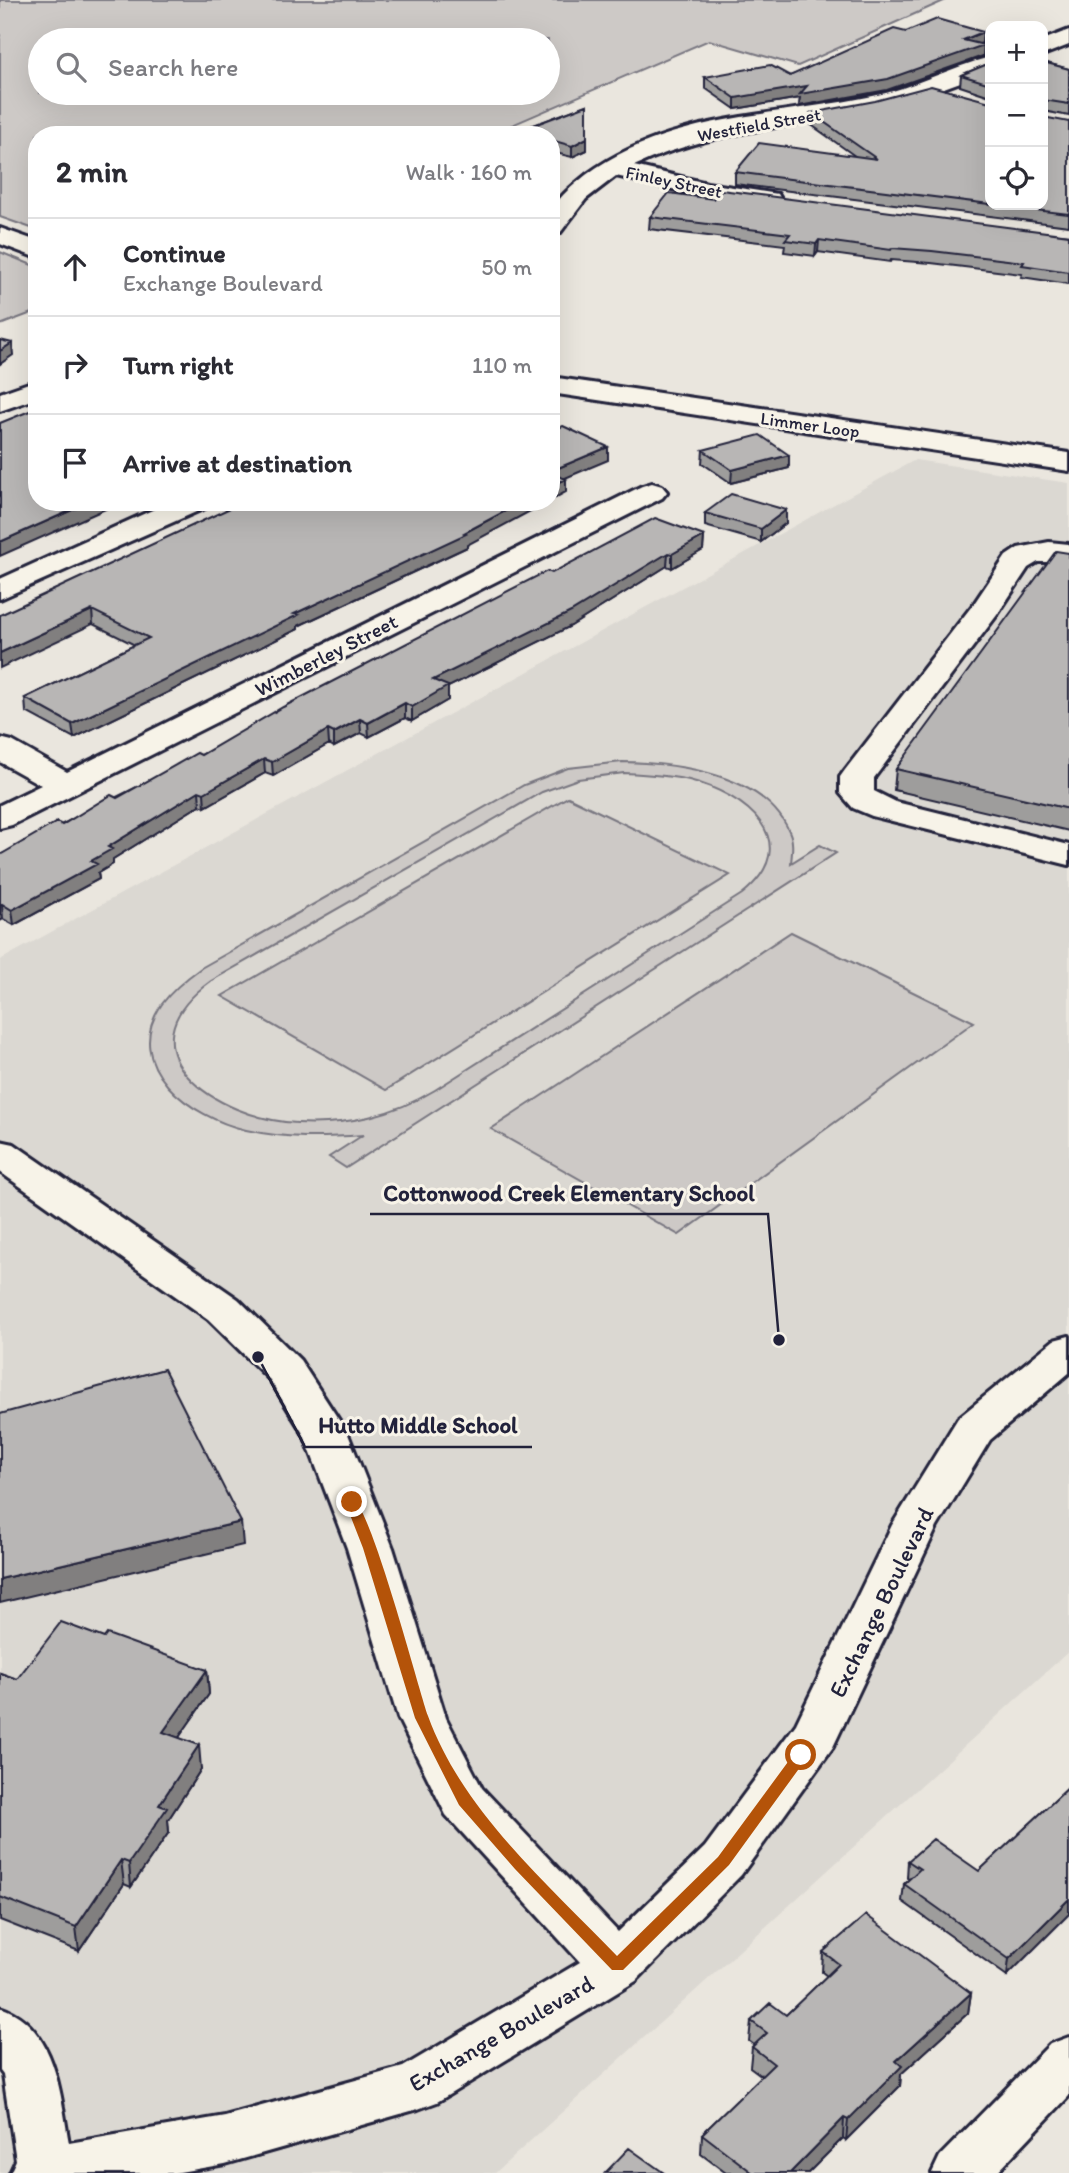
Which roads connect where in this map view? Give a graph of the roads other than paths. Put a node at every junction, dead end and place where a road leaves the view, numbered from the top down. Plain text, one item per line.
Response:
1 (1069, 37) edge
2 (1048, 46) edge
3 (985, 66) edge
4 (933, 87) junction
5 (964, 97) edge
6 (613, 168) junction
7 (788, 202) edge
8 (560, 214) edge
9 (0, 235) edge
10 (28, 246) edge
11 (560, 386) edge
12 (28, 392) edge
13 (0, 403) edge
14 (1069, 462) edge
15 (652, 492) dead end
16 (175, 511) edge
17 (1069, 553) edge
18 (0, 590) edge
19 (0, 748) edge
20 (66, 785) junction
21 (0, 818) edge
22 (1069, 855) edge
23 (0, 1153) edge
24 (1069, 1350) edge
25 (617, 1966) junction
26 (0, 2029) edge
27 (1069, 2060) edge
28 (46, 2172) edge
29 (38, 2173) edge
30 (960, 2173) edge

1 - 2 street
3 - 4 street, Westfield Street
4 - 5 street
4 - 6 street, Westfield Street
6 - 7 street, Finley Street
6 - 8 street, Westfield Street
9 - 10 street
11 - 14 street, Limmer Loop
12 - 13 street
15 - 20 street, Wimberley Street
16 - 18 street
17 - 22 street
19 - 20 street
20 - 21 street, Wimberley Street
23 - 25 street
24 - 25 street, Exchange Boulevard
25 - 28 street, Exchange Boulevard
26 - 28 street
27 - 30 street
28 - 29 street, Exchange Boulevard

